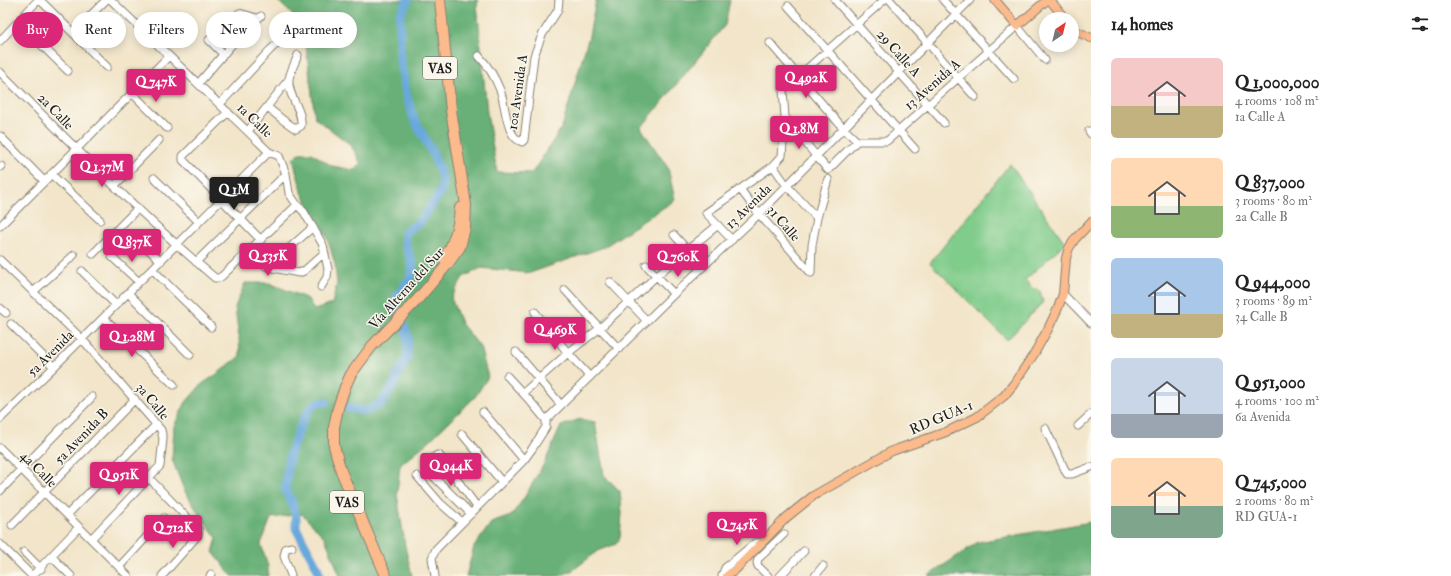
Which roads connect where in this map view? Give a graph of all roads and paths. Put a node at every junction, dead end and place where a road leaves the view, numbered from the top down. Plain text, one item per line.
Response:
1 (39, 0) edge
2 (106, 0) edge
3 (111, 0) edge
4 (433, 0) edge
5 (440, 0) edge
6 (559, 0) edge
7 (835, 0) edge
8 (884, 0) edge
9 (890, 0) edge
10 (943, 0) edge
11 (970, 0) edge
12 (995, 0) edge
13 (1048, 0) edge
14 (788, 6) dead end
15 (28, 12) edge
16 (94, 12) edge
17 (1059, 12) edge
18 (956, 15) junction
19 (856, 25) junction
20 (1017, 26) junction
21 (12, 28) edge
22 (1079, 32) edge
23 (1091, 38) edge
24 (0, 41) edge
25 (770, 43) dead end
26 (928, 43) junction
27 (45, 48) edge
28 (272, 48) edge
29 (827, 50) junction
30 (989, 51) junction
31 (223, 54) junction
32 (298, 55) dead end
33 (169, 56) junction
34 (480, 56) dead end
35 (1045, 60) dead end
36 (107, 67) dead end
37 (68, 71) dead end
38 (0, 72) edge
39 (899, 72) junction
40 (798, 76) junction
41 (958, 78) junction
42 (289, 79) junction
43 (1014, 79) dead end
44 (198, 84) junction
45 (132, 93) junction
46 (975, 97) dead end
47 (872, 100) junction
48 (220, 104) junction
49 (928, 105) junction
50 (267, 107) junction
51 (228, 112) junction
52 (785, 117) junction
53 (944, 123) dead end
54 (167, 128) dead end
55 (843, 128) junction
56 (899, 130) junction
57 (248, 131) junction
58 (452, 134) junction
59 (0, 136) edge
60 (159, 140) dead end
61 (857, 141) junction
62 (915, 149) dead end
63 (76, 150) junction
64 (269, 152) junction
65 (816, 156) junction
66 (773, 166) junction
67 (51, 174) junction
68 (286, 174) junction
69 (154, 178) dead end
70 (828, 179) dead end
71 (44, 181) junction
72 (114, 186) junction
73 (787, 186) junction
74 (740, 189) junction
75 (221, 200) junction
76 (297, 205) junction
77 (138, 208) junction
78 (759, 214) junction
79 (817, 218) junction
80 (240, 219) junction
81 (100, 220) dead end
82 (199, 222) junction
83 (1091, 222) edge
84 (718, 225) junction
85 (0, 226) edge
86 (313, 227) junction
87 (134, 236) dead end
88 (674, 236) dead end
89 (261, 240) junction
90 (732, 240) junction
91 (177, 244) junction
92 (687, 250) junction
93 (324, 253) junction
94 (94, 254) dead end
95 (74, 255) dead end
96 (244, 255) junction
97 (112, 257) dead end
98 (0, 260) edge
99 (161, 260) junction
100 (196, 262) junction
101 (646, 265) dead end
102 (268, 267) junction
103 (703, 267) junction
104 (152, 269) junction
105 (82, 271) dead end
106 (658, 276) junction
107 (139, 282) junction
108 (610, 282) dead end
109 (321, 287) dead end
110 (565, 290) dead end
111 (33, 292) junction
112 (128, 294) junction
113 (674, 294) junction
114 (1063, 294) junction
115 (629, 302) junction
116 (116, 305) junction
117 (0, 308) edge
118 (535, 312) dead end
119 (6, 313) dead end
120 (104, 318) junction
121 (647, 321) junction
122 (1091, 323) edge
123 (11, 324) dead end
124 (211, 327) dead end
125 (600, 328) junction
126 (82, 340) junction
127 (619, 349) junction
128 (516, 352) dead end
129 (568, 353) junction
130 (190, 355) dead end
131 (54, 367) junction
132 (507, 376) dead end
133 (590, 377) junction
134 (539, 379) junction
135 (174, 385) dead end
136 (523, 393) junction
137 (92, 397) dead end
138 (136, 399) junction
139 (561, 405) junction
140 (483, 412) dead end
141 (1091, 414) edge
142 (0, 419) edge
143 (546, 420) junction
144 (157, 424) junction
145 (331, 426) junction
146 (1078, 426) dead end
147 (1045, 428) dead end
148 (462, 434) dead end
149 (0, 448) edge
150 (524, 460) junction
151 (1091, 467) edge
152 (21, 469) junction
153 (417, 476) dead end
154 (148, 478) junction
155 (502, 482) junction
156 (0, 492) edge
157 (44, 492) junction
158 (477, 507) junction
159 (470, 514) junction
160 (67, 515) junction
161 (164, 518) dead end
162 (462, 522) junction
163 (12, 525) dead end
164 (79, 527) junction
165 (784, 534) dead end
166 (91, 539) junction
167 (762, 542) junction
168 (0, 544) edge
169 (292, 547) dead end
170 (804, 551) dead end
171 (24, 552) dead end
172 (52, 557) junction
173 (744, 560) junction
174 (823, 566) dead end
175 (119, 567) junction
176 (36, 574) edge
177 (70, 576) edge
178 (128, 576) edge
179 (162, 576) edge
180 (289, 576) edge
181 (380, 576) edge
182 (386, 576) edge
183 (435, 576) edge
184 (722, 576) edge
185 (727, 576) edge
186 (735, 576) edge
187 (768, 576) edge
188 (780, 576) edge
189 (815, 576) edge

1 - 15 street
1 - 36 street
2 - 16 street
3 - 33 street, 1a Calle
4 - 58 highway, Vía Alterna del Sur / VAS
5 - 58 highway, Vía Alterna del Sur / VAS
6 - 34 street, 10a Avenida A
7 - 19 street, 29 Calle A
8 - 19 street
9 - 26 street
10 - 18 street
11 - 18 street, 13 Avenida
12 - 20 main road
13 - 17 main road
13 - 20 main road, 13 Avenida A
14 - 29 street
18 - 26 street, 13 Avenida
18 - 30 street
19 - 29 street
19 - 39 street, 29 Calle A
20 - 30 street, 13 Avenida A
20 - 35 street
21 - 24 street
22 - 23 main road
25 - 40 street
26 - 39 street, 13 Avenida
26 - 41 street
27 - 37 street
28 - 48 street
29 - 40 street
29 - 47 street
30 - 41 street, 13 Avenida A
30 - 43 street
31 - 31 street
31 - 44 street
32 - 42 street
33 - 44 street, 1a Calle
33 - 45 street
38 - 63 street, 2a Calle
39 - 47 street, 13 Avenida
39 - 49 street, 29 Calle A
40 - 52 street
40 - 55 street
41 - 46 street
41 - 49 street, 13 Avenida A
42 - 50 street
42 - 50 street
44 - 48 street, 1a Calle
45 - 54 street
45 - 63 street
47 - 55 street, 13 Avenida
47 - 56 street
48 - 51 street, 1a Calle
49 - 53 street, 29 Calle A
49 - 56 street, 13 Avenida A
50 - 57 street
51 - 57 street, 1a Calle
51 - 75 street
52 - 65 street
52 - 66 street
55 - 61 street
55 - 65 street, 13 Avenida
56 - 61 street, 13 Avenida A
56 - 62 street
57 - 64 street, 1a Calle
58 - 145 highway, Vía Alterna del Sur / VAS
59 - 71 street
60 - 72 street
61 - 65 street
63 - 67 street
63 - 72 street, 2a Calle
64 - 68 street, 1a Calle
64 - 75 street, 5a Avenida
65 - 73 street, 13 Avenida
66 - 73 street
66 - 74 street
67 - 71 street
67 - 81 street
68 - 76 street, 1a Calle
68 - 80 street
69 - 82 street
70 - 79 street
71 - 85 street
72 - 77 street, 2a Calle
73 - 78 street, 13 Avenida
73 - 79 street
74 - 78 street, 31 Calle
74 - 84 street
75 - 80 street
75 - 82 street, 5a Avenida
76 - 86 street, 1a Calle
76 - 89 street
77 - 91 street, 2a Calle
77 - 94 street
78 - 79 street, 31 Calle
78 - 90 street, 13 Avenida
80 - 89 street
80 - 100 street
82 - 91 street, 5a Avenida
83 - 114 main road, RD GUA-1
84 - 90 street
84 - 92 street
86 - 93 street, 1a Calle
86 - 102 street
87 - 99 street
88 - 92 street
89 - 96 street
90 - 103 street, 13 Avenida
91 - 99 street, 5a Avenida
91 - 100 street, 2a Calle
92 - 103 street
92 - 106 street
93 - 102 street
93 - 109 street, 1a Calle
95 - 111 street
96 - 100 street, 2a Calle
96 - 102 street
97 - 107 street
98 - 111 street, 3a Calle
99 - 104 street, 5a Avenida
101 - 106 street
103 - 113 street, 13 Avenida
104 - 107 street, 5a Avenida
104 - 124 street
105 - 116 street
106 - 113 street
106 - 115 street
107 - 112 street, 5a Avenida
108 - 115 street
110 - 125 street
111 - 126 street, 3a Calle
112 - 116 street, 5a Avenida
112 - 130 street
113 - 121 street, 13 Avenida
114 - 122 street
114 - 167 main road, RD GUA-1
115 - 121 street
115 - 125 street
116 - 120 street, 5a Avenida
117 - 119 street
118 - 129 street
120 - 126 street, 5a Avenida
120 - 135 street
121 - 127 street, 13 Avenida
123 - 131 street
125 - 127 street
125 - 129 street
126 - 131 street, 5a Avenida
126 - 138 street, 3a Calle
127 - 133 street, 13 Avenida
128 - 134 street
129 - 133 street
129 - 134 street
131 - 142 street, 5a Avenida
132 - 136 street
133 - 139 street, 13 Avenida
134 - 136 street
134 - 139 street
136 - 143 street
137 - 152 street
138 - 144 street, 3a Calle
138 - 157 street, 5a Avenida B
139 - 143 street, 13 Avenida
140 - 150 street
141 - 146 street
143 - 150 street, 13 Avenida
144 - 154 street, 3a Calle
144 - 160 street
145 - 181 highway, Vía Alterna del Sur / VAS
145 - 182 highway, Vía Alterna del Sur / VAS
147 - 151 street
148 - 155 street
149 - 152 street, 4a Calle
150 - 155 street, 13 Avenida
152 - 156 street
152 - 157 street, 4a Calle
153 - 162 street
154 - 166 street
154 - 179 street
155 - 158 street, 13 Avenida
157 - 160 street, 4a Calle
157 - 163 street, 5a Avenida B
158 - 159 street, 13 Avenida
158 - 159 street
159 - 162 street, 13 Avenida
160 - 164 street, 4a Calle
161 - 175 street
162 - 183 street, 13 Avenida
164 - 166 street, 4a Calle
164 - 172 street
165 - 187 street
166 - 175 street, 4a Calle
167 - 173 main road, RD GUA-1
167 - 184 street
168 - 176 street
169 - 180 street
170 - 188 street
171 - 176 street
172 - 176 street
172 - 177 street
173 - 185 main road, RD GUA-1
173 - 186 street
174 - 189 street
175 - 178 street, 4a Calle

